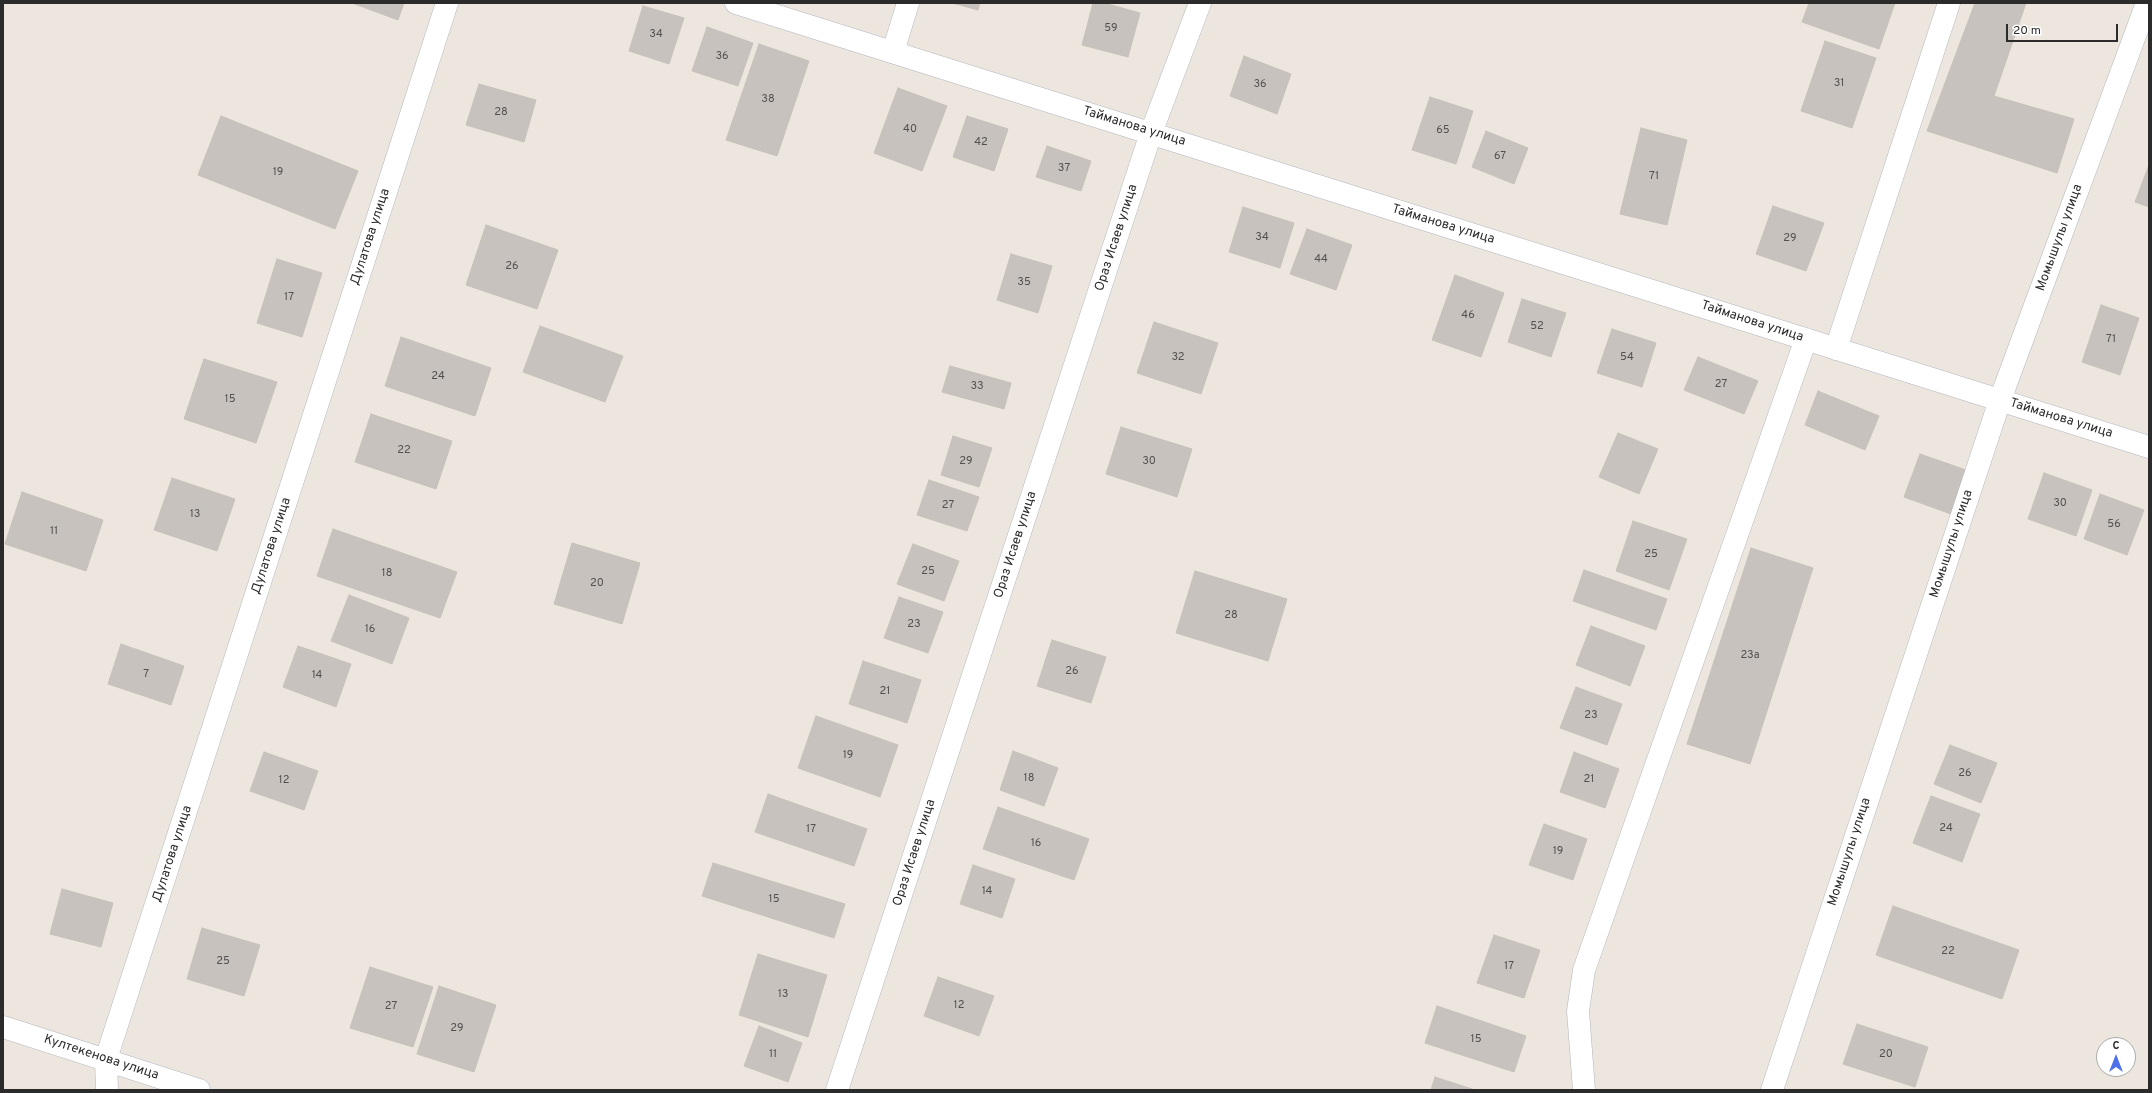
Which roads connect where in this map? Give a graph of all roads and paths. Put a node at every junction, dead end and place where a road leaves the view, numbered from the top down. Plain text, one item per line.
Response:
1 (447, 3) edge
2 (736, 3) edge
3 (908, 3) edge
4 (1200, 3) edge
5 (1949, 3) edge
6 (2147, 3) edge
7 (893, 52) junction
8 (1151, 133) junction
9 (1806, 339) junction
10 (1836, 349) junction
11 (2000, 400) junction
12 (2149, 447) edge
13 (3, 1027) edge
14 (106, 1059) junction
15 (107, 1090) edge
16 (199, 1090) edge
17 (838, 1090) edge
18 (1584, 1090) edge
19 (1772, 1090) edge

1 - 14 street, Дулатова улица
2 - 7 street, Тайманова улица
3 - 7 street
4 - 8 street, Ораз Исаев улица
5 - 10 street
6 - 11 street, Момышулы улица
7 - 8 street, Тайманова улица
8 - 9 street, Тайманова улица
8 - 17 street, Ораз Исаев улица
9 - 10 street, Тайманова улица
9 - 18 street
10 - 11 street, Тайманова улица
11 - 12 street, Тайманова улица
11 - 19 street, Момышулы улица
13 - 14 street, Култекенова улица
14 - 15 street, Дулатова улица
14 - 16 street, Култекенова улица

